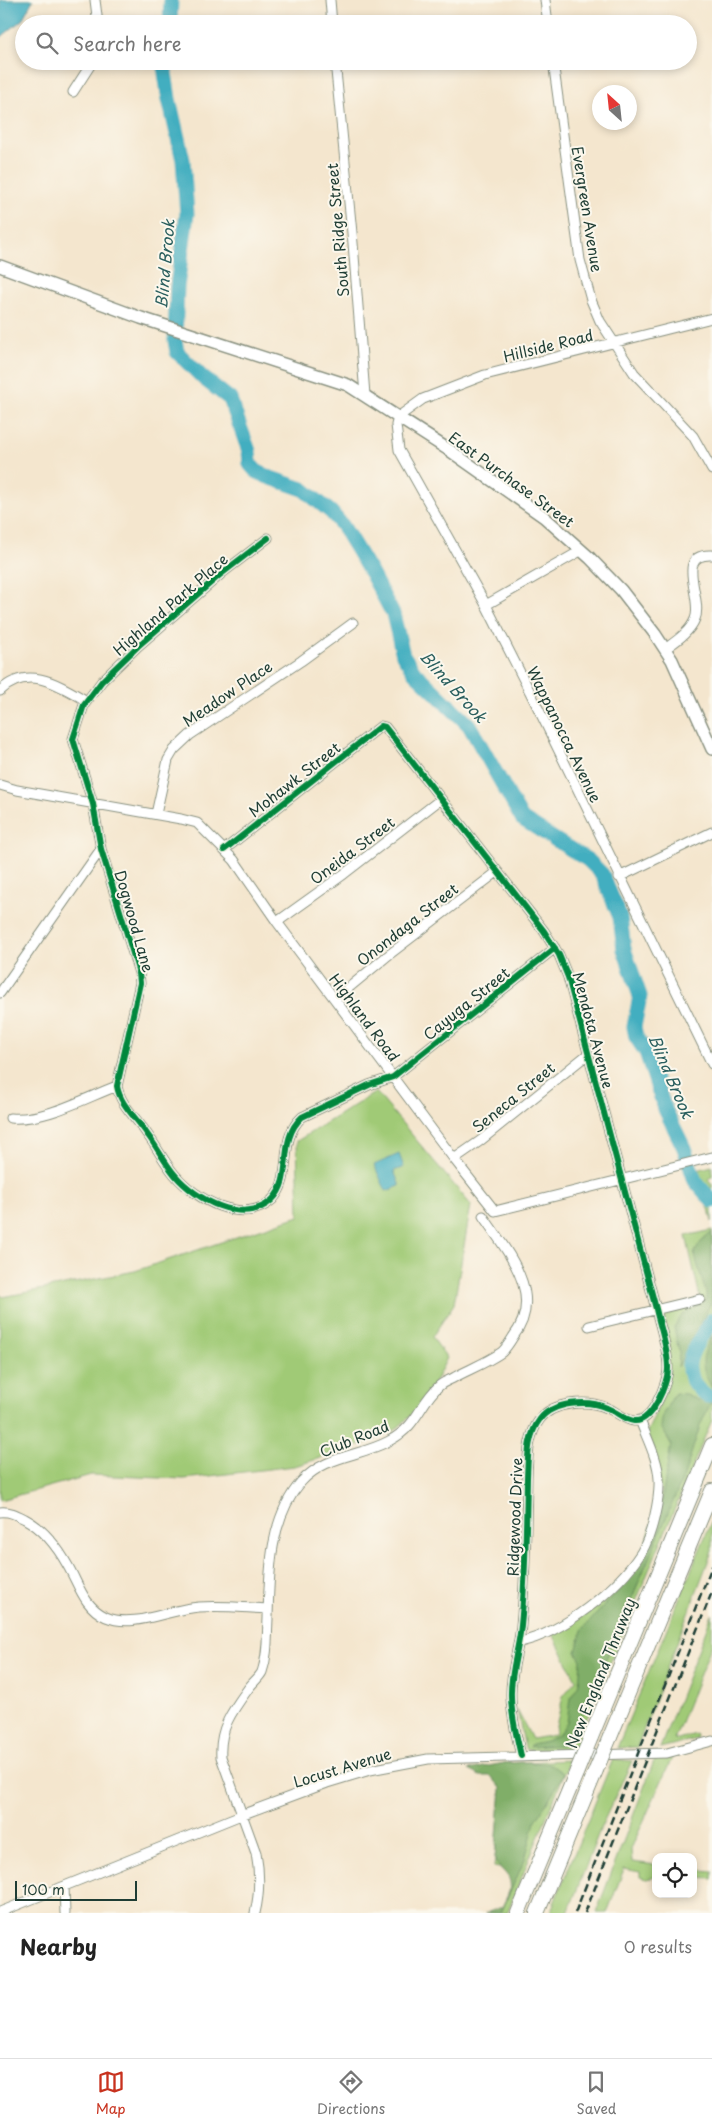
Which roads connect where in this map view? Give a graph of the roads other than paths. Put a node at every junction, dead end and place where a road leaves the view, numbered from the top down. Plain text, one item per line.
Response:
1 (95, 0) edge
2 (330, 0) edge
3 (545, 0) edge
4 (97, 15) edge
5 (331, 15) edge
6 (547, 15) edge
7 (88, 70) edge
8 (336, 70) edge
9 (554, 70) edge
10 (73, 92) dead end
11 (0, 266) edge
12 (712, 318) edge
13 (612, 342) junction
14 (365, 396) junction
15 (398, 417) junction
16 (712, 470) edge
17 (268, 538) dead end
18 (582, 550) junction
19 (712, 555) edge
20 (486, 605) junction
21 (353, 623) dead end
22 (665, 649) junction
23 (0, 691) edge
24 (87, 701) junction
25 (379, 728) joint
26 (712, 750) edge
27 (0, 785) edge
28 (441, 799) junction
29 (93, 804) junction
30 (156, 814) junction
31 (712, 832) edge
32 (101, 849) junction
33 (224, 850) junction
34 (497, 872) junction
35 (619, 877) junction
36 (278, 922) junction
37 (555, 948) junction
38 (0, 993) edge
39 (335, 999) junction
40 (588, 1054) junction
41 (712, 1064) edge
42 (393, 1077) junction
43 (117, 1086) junction
44 (10, 1118) dead end
45 (710, 1158) edge
46 (454, 1159) junction
47 (622, 1181) junction
48 (483, 1216) dead end
49 (700, 1298) dead end
50 (656, 1308) junction
51 (589, 1326) dead end
52 (640, 1420) junction
53 (712, 1445) edge
54 (712, 1491) edge
55 (0, 1512) edge
56 (268, 1609) junction
57 (520, 1642) junction
58 (712, 1740) edge
59 (521, 1756) junction
60 (242, 1815) junction
61 (64, 1887) junction
62 (0, 1912) edge
63 (65, 1913) edge
64 (255, 1913) edge
65 (518, 1913) edge
66 (537, 1913) edge

1 - 4 street
2 - 5 street
3 - 6 street
7 - 10 street
8 - 14 street, South Ridge Street
9 - 13 street, Evergreen Avenue
11 - 14 main road
12 - 13 street, Hillside Road
13 - 15 street, Hillside Road
13 - 16 street, Evergreen Avenue
14 - 15 main road, East Purchase Street
15 - 18 main road, East Purchase Street
15 - 20 street, Wappanocca Avenue
17 - 24 street, Highland Park Place
18 - 20 street
18 - 22 main road, East Purchase Street
19 - 22 street
20 - 35 street, Wappanocca Avenue
21 - 30 street, Meadow Place
22 - 26 main road, East Purchase Street
23 - 24 street
24 - 29 street, Highland Park Place
25 - 28 street, Mendota Avenue
25 - 33 street, Mohawk Street
27 - 29 street, Highland Road
28 - 34 street, Mendota Avenue
28 - 36 street, Oneida Street
29 - 30 street, Highland Road
29 - 32 street, Dogwood Lane
30 - 33 street, Highland Road
31 - 35 street
32 - 38 street
32 - 43 street, Dogwood Lane
33 - 36 street, Highland Road
34 - 37 street, Mendota Avenue
34 - 39 street, Onondaga Street
35 - 41 street, Wappanocca Avenue
36 - 39 street, Highland Road
37 - 40 street, Mendota Avenue
37 - 42 street, Cayuga Street
39 - 42 street, Highland Road
40 - 46 street, Seneca Street
40 - 47 street, Mendota Avenue
42 - 43 street
42 - 46 street, Highland Road
43 - 44 street
45 - 47 street, Highland Road
46 - 47 street, Highland Road
47 - 50 street, Mendota Avenue
48 - 56 street, Club Road
49 - 50 street
50 - 51 street
50 - 52 street
52 - 57 street
52 - 57 street, Ridgewood Drive
53 - 65 highway, New England Thruway, bridge
54 - 66 highway, bridge
55 - 56 street
56 - 60 street, Club Road
57 - 59 street, Ridgewood Drive
58 - 59 street, Locust Avenue
59 - 60 street, Locust Avenue
60 - 61 street, Locust Avenue
60 - 64 street, Club Road
61 - 62 street, Locust Avenue
61 - 63 street

